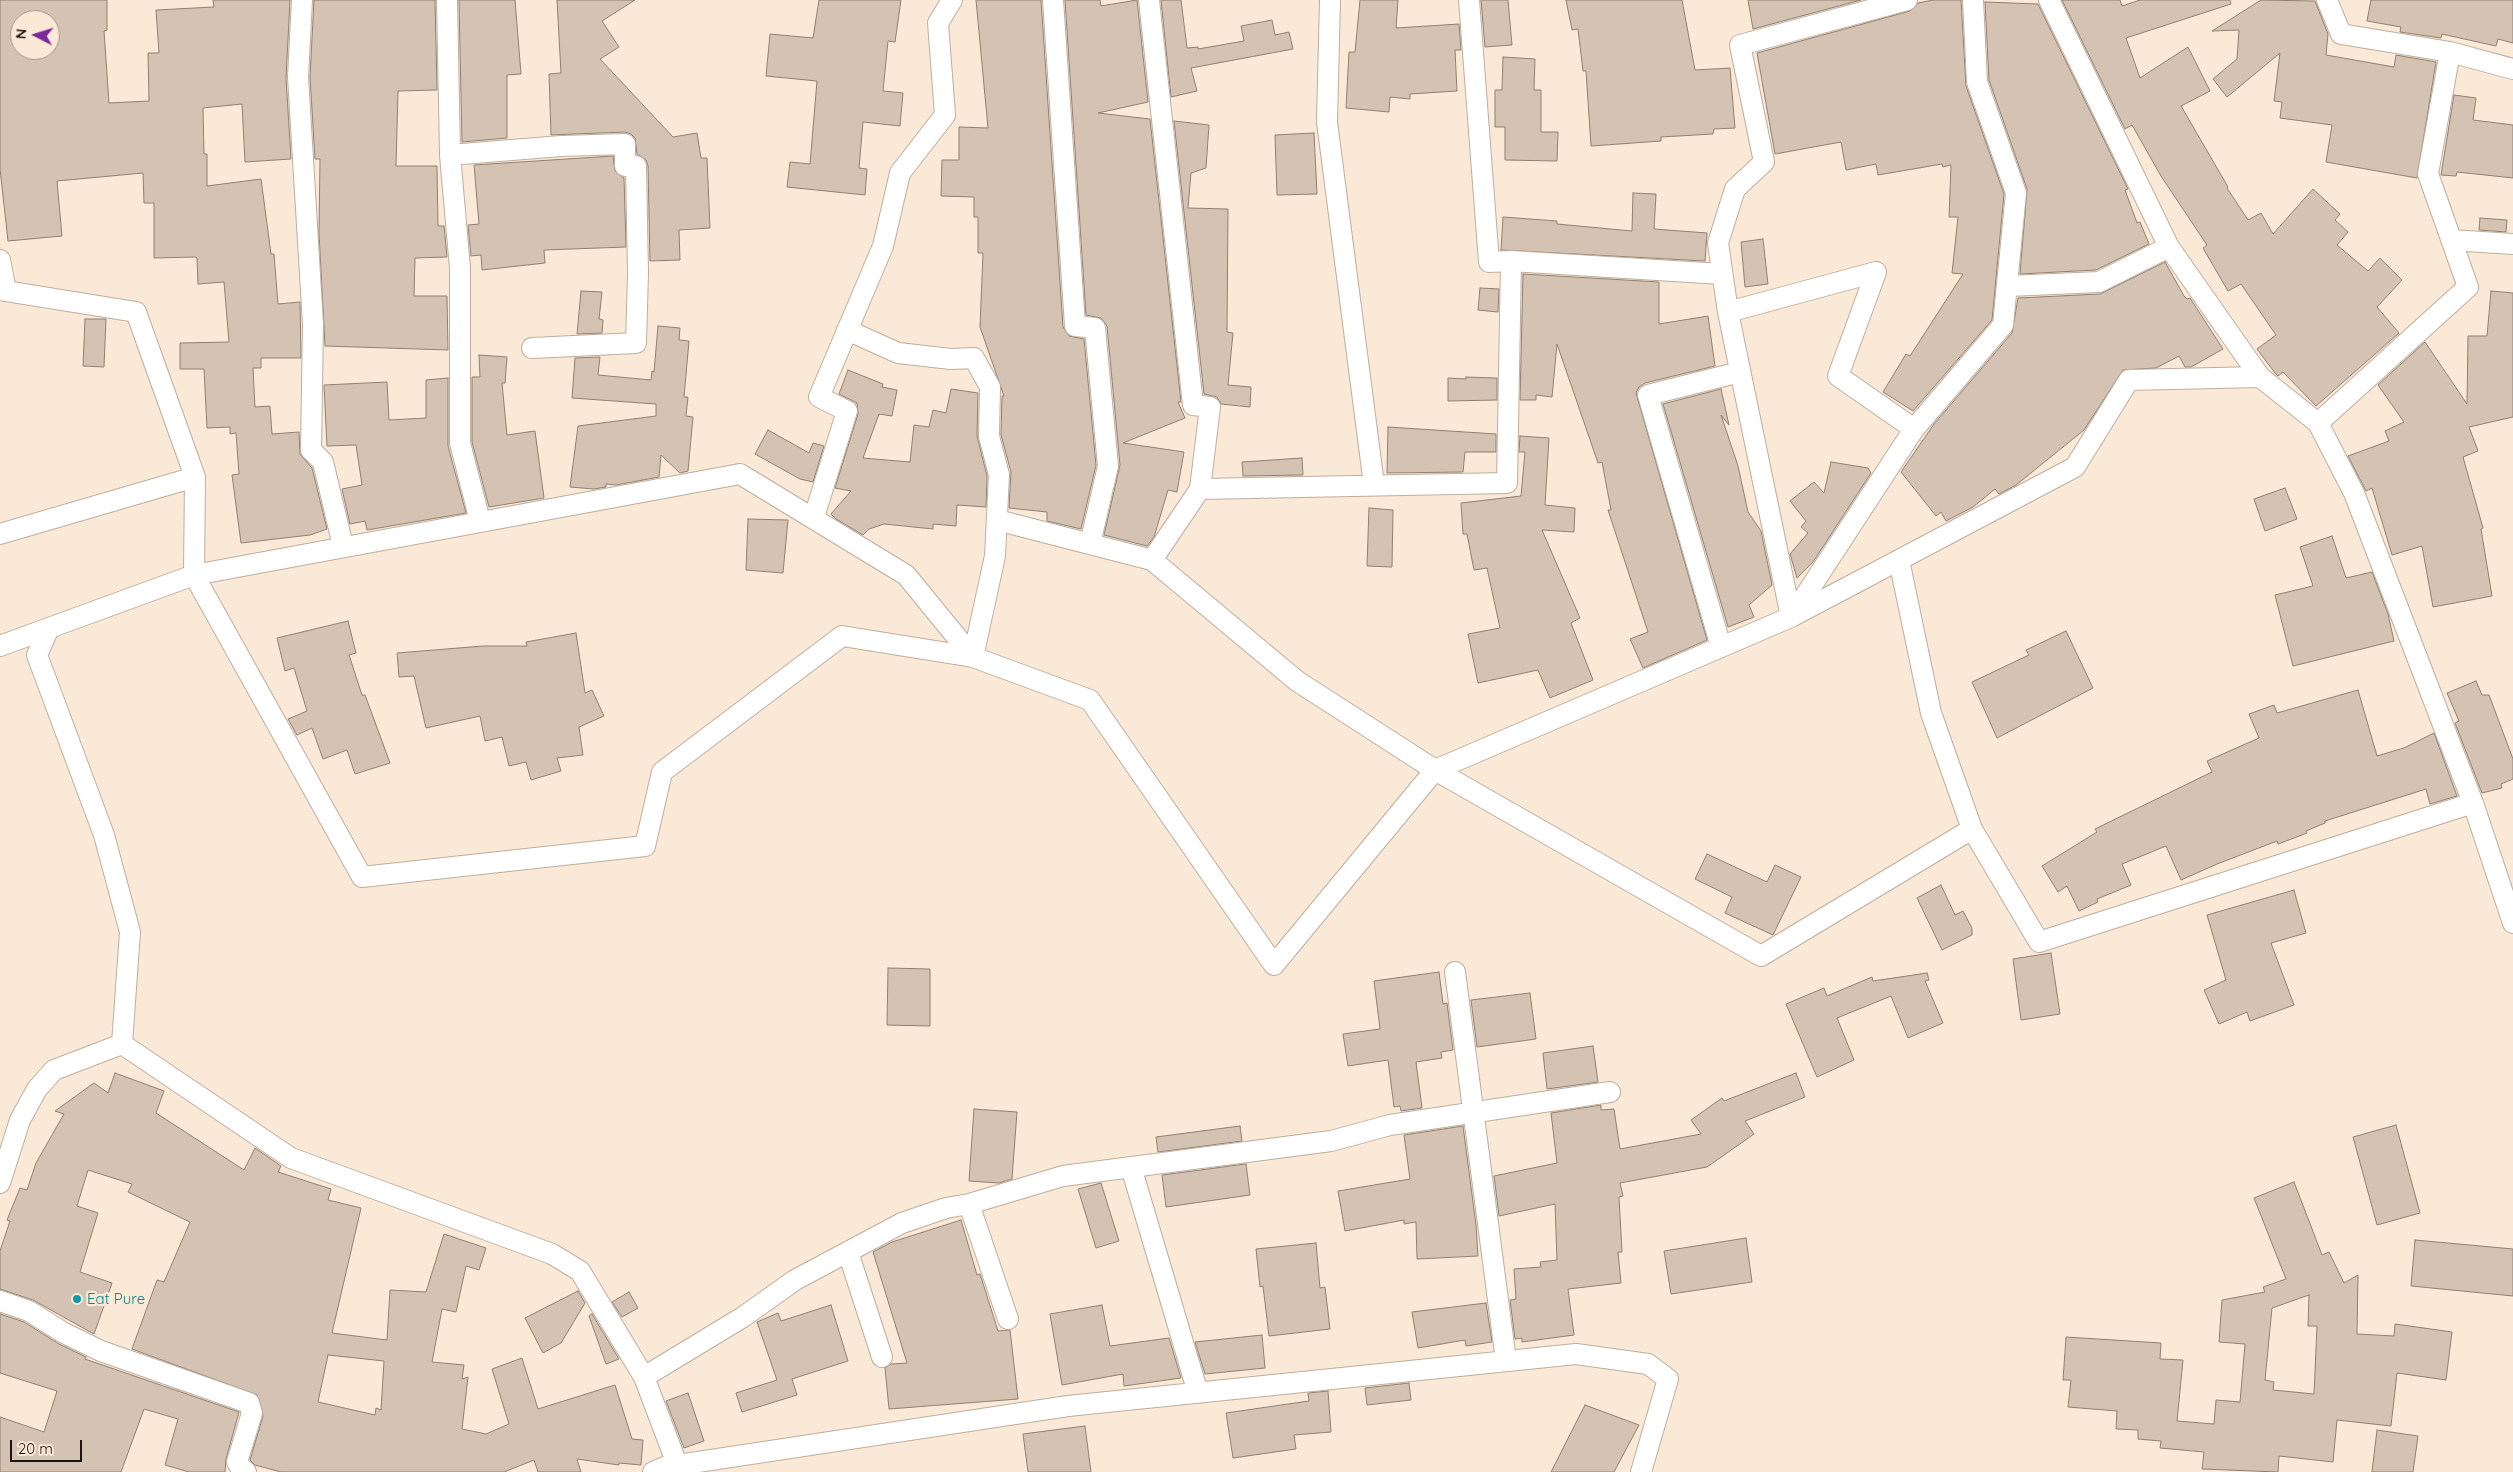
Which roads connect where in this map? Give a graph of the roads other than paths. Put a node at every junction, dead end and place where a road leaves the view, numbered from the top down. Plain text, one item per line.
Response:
1 (302, 0) edge
2 (447, 0) edge
3 (952, 0) edge
4 (1052, 0) edge
5 (1149, 0) edge
6 (1330, 0) edge
7 (1469, 0) edge
8 (1907, 0) edge
9 (1972, 0) edge
10 (2050, 0) edge
11 (2327, 0) edge
12 (2450, 52) junction
13 (2513, 69) edge
14 (450, 155) junction
15 (2451, 240) junction
16 (2513, 244) edge
17 (2169, 247) junction
18 (0, 260) edge
19 (1511, 261) junction
20 (1722, 274) junction
21 (2009, 286) junction
22 (3, 290) edge
23 (1728, 312) junction
24 (847, 330) junction
25 (532, 348) dead end
26 (1740, 372) junction
27 (2260, 377) junction
28 (2318, 423) junction
29 (1914, 429) junction
30 (195, 477) junction
31 (1374, 485) junction
32 (1200, 489) junction
33 (814, 518) junction
34 (997, 520) junction
35 (480, 521) junction
36 (0, 534) edge
37 (1090, 544) junction
38 (343, 546) junction
39 (1152, 560) junction
40 (1899, 560) junction
41 (194, 575) junction
42 (1791, 617) junction
43 (49, 628) junction
44 (0, 646) edge
45 (1721, 648) junction
46 (973, 657) junction
47 (1436, 770) junction
48 (2473, 802) junction
49 (1972, 829) junction
50 (2513, 922) edge
51 (1455, 972) dead end
52 (122, 1044) junction
53 (1610, 1092) dead end
54 (1474, 1114) junction
55 (1131, 1167) junction
56 (0, 1180) edge
57 (969, 1204) junction
58 (848, 1252) junction
59 (0, 1301) edge
60 (1008, 1319) dead end
61 (882, 1357) dead end
62 (1506, 1361) junction
63 (644, 1377) junction
64 (1198, 1392) junction
65 (679, 1469) edge
66 (241, 1470) edge
67 (653, 1472) edge
68 (1641, 1472) edge

1 - 38 street
2 - 14 street
3 - 24 street
4 - 37 street
5 - 32 street
6 - 31 street
7 - 19 street
8 - 20 street
9 - 21 street
10 - 17 street
11 - 12 street
12 - 13 street
12 - 15 street
14 - 25 street
14 - 35 street
15 - 16 street
15 - 28 street
17 - 21 street
17 - 27 street
18 - 22 street
19 - 20 street
19 - 31 street
20 - 23 street
21 - 29 street
22 - 30 street
23 - 26 street
23 - 29 street
24 - 33 street
24 - 34 street
26 - 42 street
26 - 45 street
27 - 28 street
27 - 40 street
28 - 48 street
29 - 42 street
30 - 36 street
30 - 41 street
31 - 32 street
32 - 39 street
33 - 35 street
33 - 46 street
34 - 37 street
34 - 46 street
35 - 38 street
37 - 39 street
38 - 41 street
39 - 47 street
40 - 42 street
40 - 49 street
41 - 43 street
41 - 46 street
42 - 45 street
43 - 44 street
43 - 52 street
45 - 47 street
46 - 47 street
47 - 49 street
48 - 49 street
48 - 50 street
51 - 54 street
52 - 56 street
52 - 63 street
53 - 54 street
54 - 55 street
54 - 62 street
55 - 57 street
55 - 64 street
57 - 58 street
57 - 60 street
58 - 61 street
58 - 63 street
59 - 66 street
62 - 64 street
62 - 68 street
63 - 65 street
64 - 65 street
65 - 67 street

